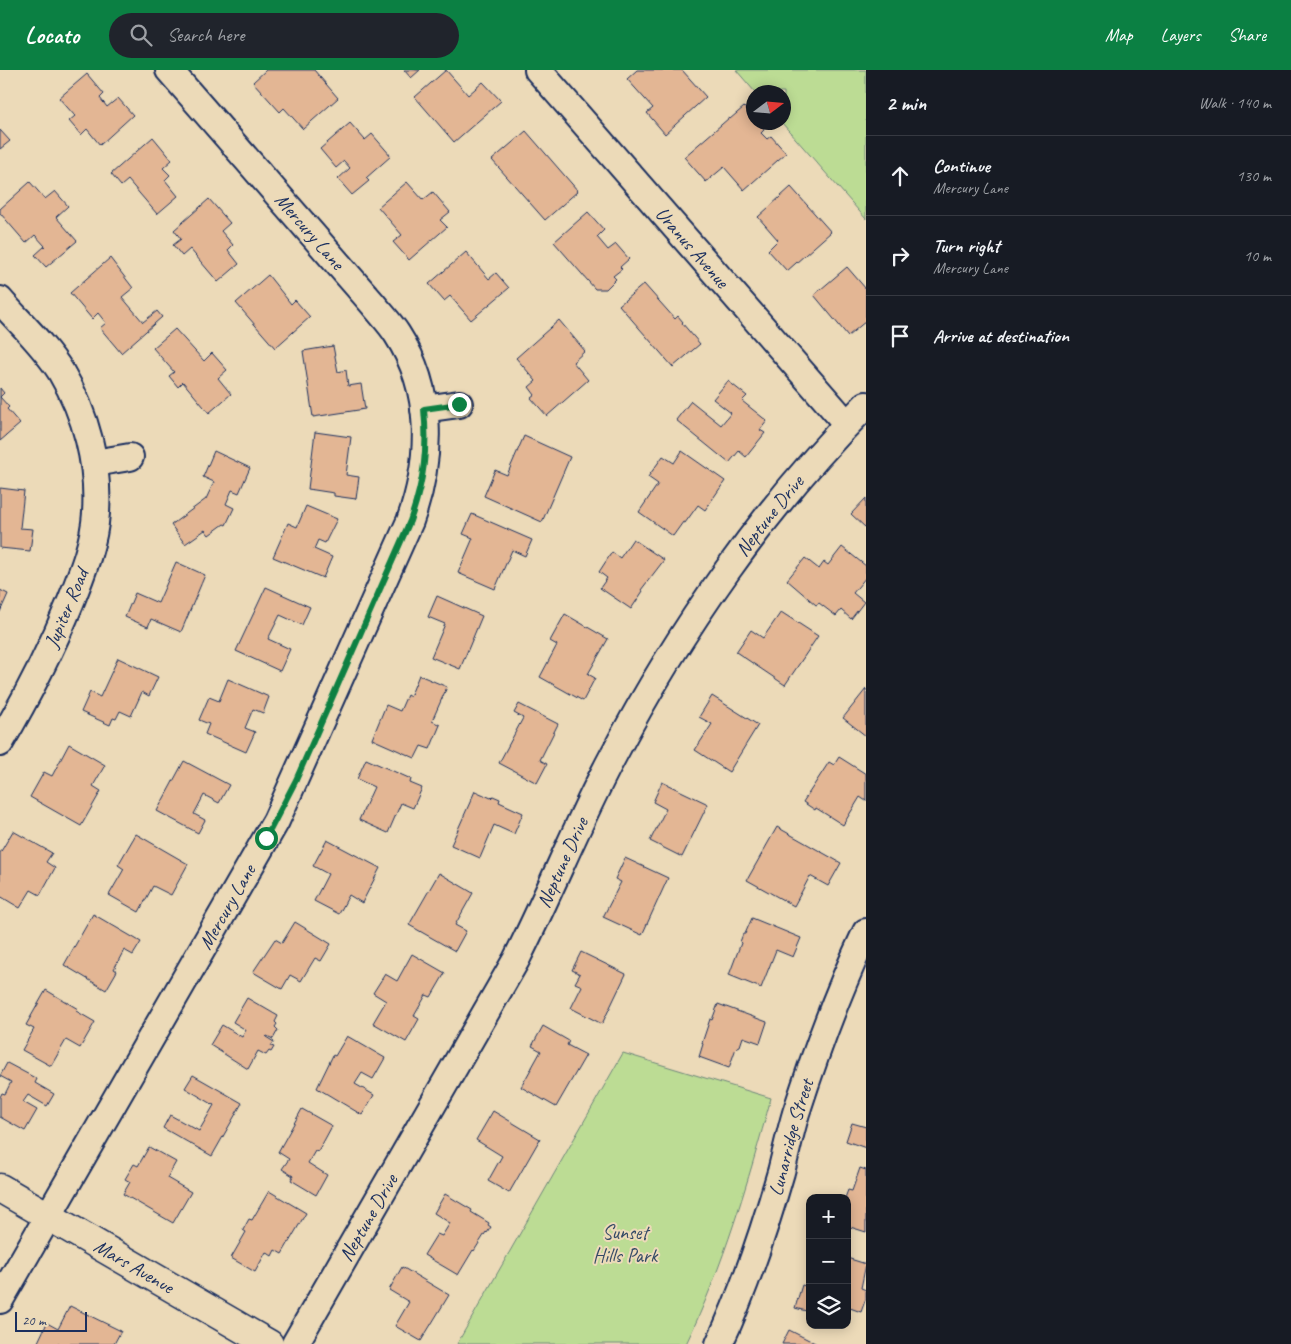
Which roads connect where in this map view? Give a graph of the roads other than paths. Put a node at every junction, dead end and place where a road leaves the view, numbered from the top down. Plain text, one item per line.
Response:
1 (169, 70) edge
2 (538, 70) edge
3 (0, 300) edge
4 (459, 404) dead end
5 (866, 405) edge
6 (424, 409) junction
7 (847, 424) junction
8 (130, 457) dead end
9 (94, 463) junction
10 (0, 743) edge
11 (866, 932) edge
12 (0, 1188) edge
13 (48, 1216) junction
14 (0, 1300) edge
15 (269, 1344) edge
16 (295, 1344) edge
17 (718, 1344) edge

1 - 6 street, Mercury Lane
2 - 7 street, Uranus Avenue
3 - 9 street, Jupiter Road
4 - 6 street
5 - 7 street, Neptune Drive
6 - 13 street, Mercury Lane
7 - 16 street, Neptune Drive
8 - 9 street
9 - 10 street, Jupiter Road
11 - 17 street, Lunarridge Street
12 - 13 street, Mars Avenue
13 - 14 street, Mercury Lane
13 - 15 street, Mars Avenue

